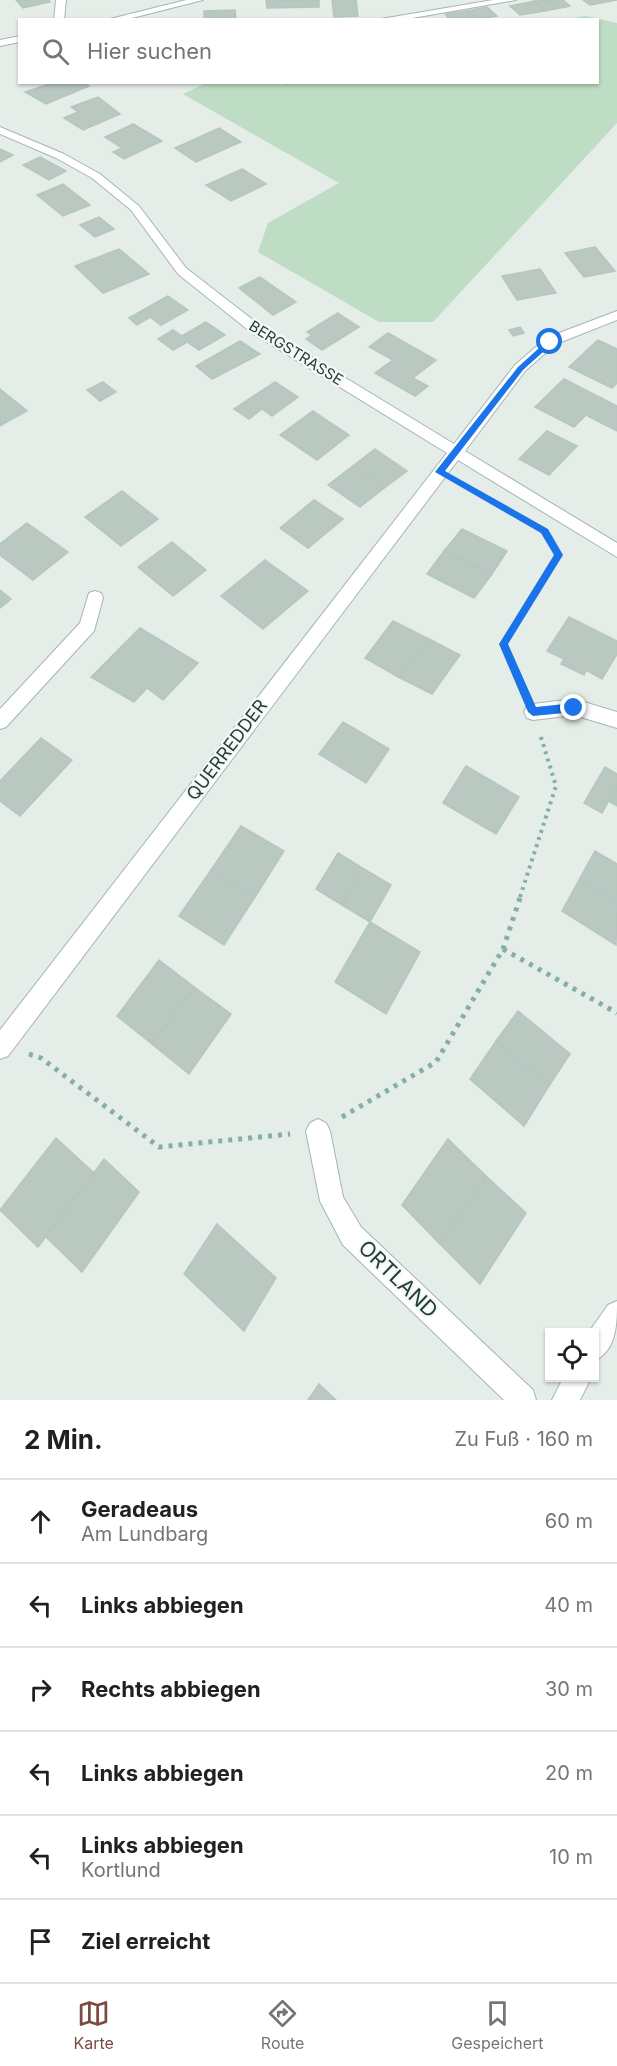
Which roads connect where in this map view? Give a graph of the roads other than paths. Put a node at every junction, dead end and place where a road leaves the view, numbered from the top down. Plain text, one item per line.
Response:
1 (61, 0) edge
2 (198, 0) edge
3 (511, 0) edge
4 (59, 18) edge
5 (128, 18) edge
6 (391, 18) edge
7 (18, 39) edge
8 (0, 43) edge
9 (0, 130) edge
10 (617, 315) edge
11 (456, 452) junction
12 (617, 551) edge
13 (95, 598) dead end
14 (533, 712) road end
15 (617, 720) edge
16 (0, 721) edge
17 (1, 1045) edge
18 (318, 1131) road end
19 (617, 1314) edge
20 (599, 1341) edge
21 (575, 1382) edge
22 (523, 1400) edge
23 (565, 1400) edge

1 - 4 street
2 - 5 street
3 - 6 street
7 - 8 street
9 - 11 street, BERGSTRASSE
10 - 11 street, QUERREDDER
11 - 12 street, BERGSTRASSE
11 - 17 street, QUERREDDER
13 - 16 street
14 - 15 street
18 - 22 street, ORTLAND
19 - 20 street
21 - 23 street

